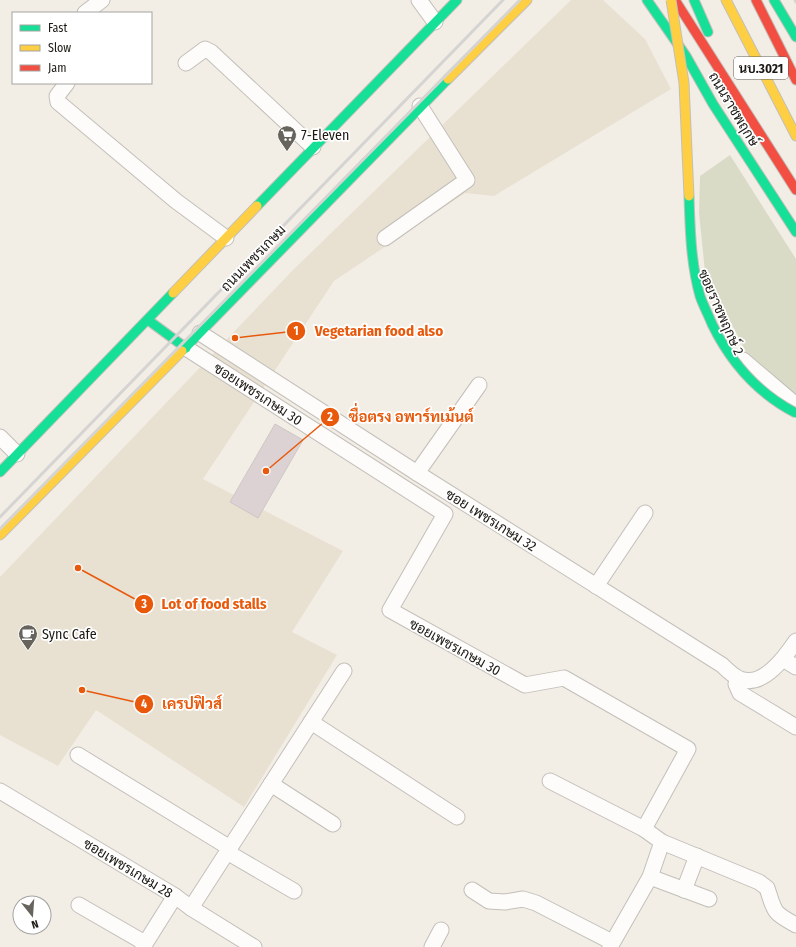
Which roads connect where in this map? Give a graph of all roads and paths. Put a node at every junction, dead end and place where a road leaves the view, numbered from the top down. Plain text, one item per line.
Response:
1 (102, 0) edge
2 (419, 0) edge
3 (456, 0) edge
4 (527, 0) edge
5 (647, 0) edge
6 (671, 0) edge
7 (675, 0) edge
8 (694, 0) edge
9 (726, 0) edge
10 (756, 0) edge
11 (774, 0) edge
12 (86, 12) edge
13 (435, 22) junction
14 (796, 37) edge
15 (186, 63) dead end
16 (796, 80) edge
17 (66, 84) edge
18 (736, 97) junction
19 (420, 106) junction
20 (796, 136) edge
21 (313, 146) junction
22 (682, 172) dead end
23 (796, 190) edge
24 (796, 232) edge
25 (226, 238) junction
26 (385, 238) dead end
27 (148, 320) junction
28 (200, 333) junction
29 (186, 348) junction
30 (479, 385) dead end
31 (796, 405) edge
32 (796, 413) edge
33 (0, 437) edge
34 (17, 454) junction
35 (0, 472) edge
36 (417, 473) junction
37 (645, 513) dead end
38 (0, 535) edge
39 (596, 586) junction
40 (796, 641) edge
41 (783, 659) junction
42 (796, 668) edge
43 (344, 671) dead end
44 (738, 678) junction
45 (311, 722) junction
46 (796, 727) edge
47 (78, 756) dead end
48 (550, 781) dead end
49 (271, 784) junction
50 (0, 791) edge
51 (457, 817) dead end
52 (333, 824) dead end
53 (644, 829) junction
54 (662, 842) junction
55 (228, 850) junction
56 (697, 856) junction
57 (650, 877) junction
58 (472, 890) dead end
59 (684, 890) junction
60 (294, 891) dead end
61 (175, 896) junction
62 (709, 899) dead end
63 (79, 905) dead end
64 (191, 908) junction
65 (796, 925) edge
66 (441, 930) dead end
67 (144, 945) edge
68 (611, 945) edge
69 (254, 947) edge
70 (432, 947) edge

1 - 12 street
2 - 13 street
3 - 13 main road
4 - 19 main road, ถนนเพชรเกษม
5 - 24 main road, ถนนราชพฤกษ์
6 - 32 main road, bridge
7 - 18 main road
8 - 18 main road
9 - 20 main road, นบ.3021
10 - 16 main road, นบ.3021
11 - 14 main road
13 - 21 main road
15 - 21 street
17 - 25 street
18 - 23 main road
19 - 26 street
19 - 28 main road, ถนนเพชรเกษม
21 - 25 main road
22 - 31 street, ซอยราชพฤกษ์ 2
25 - 27 main road
27 - 29 main road
27 - 34 main road
28 - 29 main road, ถนนเพชรเกษม
28 - 36 street, ซอย เพชรเกษม 32
29 - 38 main road, ถนนเพชรเกษม
29 - 53 street, ซอยเพชรเกษม 30
30 - 36 street
33 - 34 street
34 - 35 main road
36 - 39 street, ซอย เพชรเกษม 32
37 - 39 street
39 - 44 street, ซอย เพชรเกษม 32
40 - 41 street
41 - 42 street
41 - 44 street
43 - 45 street
44 - 46 street
45 - 49 street
45 - 51 street
47 - 55 street
48 - 53 street
49 - 52 street
49 - 55 street
50 - 61 street, ซอยเพชรเกษม 28
53 - 54 street
54 - 56 street
54 - 57 street
55 - 60 street
55 - 64 street
56 - 59 street
56 - 65 street
57 - 59 street
57 - 68 street
58 - 68 street
59 - 62 street
61 - 64 street, ซอยเพชรเกษม 28
61 - 67 street
63 - 67 street
64 - 69 street, ซอยเพชรเกษม 28
66 - 70 street

